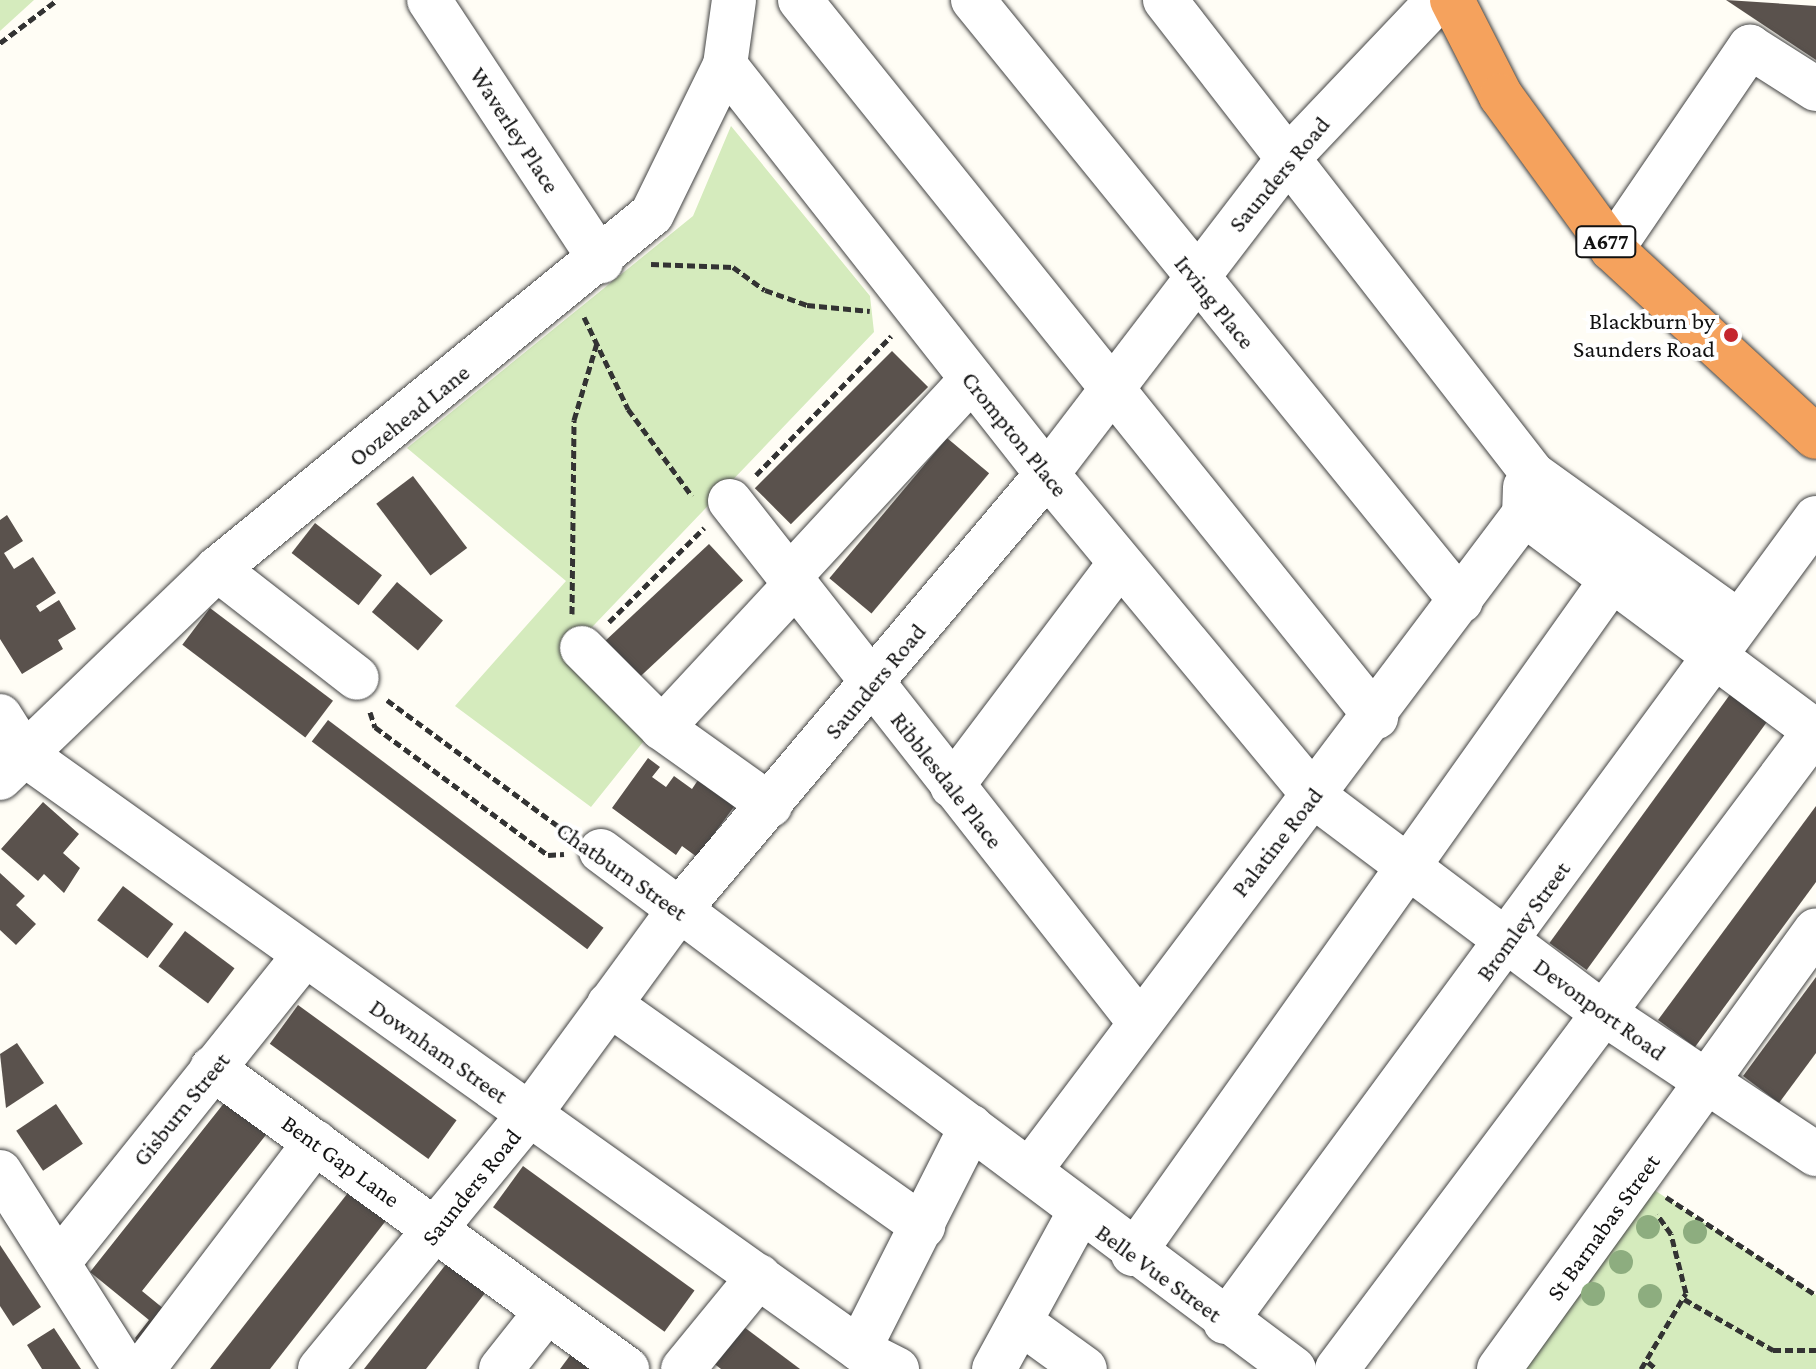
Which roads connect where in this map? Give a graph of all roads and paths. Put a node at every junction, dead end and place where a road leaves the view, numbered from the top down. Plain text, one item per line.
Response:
1 (57, 0) edge
2 (429, 0) edge
3 (734, 0) edge
4 (800, 0) edge
5 (973, 0) edge
6 (1165, 0) edge
7 (1438, 0) edge
8 (1452, 0) edge
9 (0, 43) edge
10 (725, 65) junction
11 (1816, 89) edge
12 (1289, 157) junction
13 (1612, 249) junction
14 (611, 252) junction
15 (1195, 278) junction
16 (567, 289) junction
17 (917, 309) junction
18 (597, 343) junction
19 (972, 379) junction
20 (1113, 389) junction
21 (1816, 437) edge
22 (1047, 474) junction
23 (1528, 494) junction
24 (713, 501) joint
25 (1816, 518) edge
26 (1120, 563) junction
27 (217, 569) junction
28 (793, 580) junction
29 (1611, 581) junction
30 (1461, 601) junction
31 (1736, 620) junction
32 (582, 648) joint
33 (1710, 656) junction
34 (357, 678) junction
35 (873, 686) junction
36 (0, 716) edge
37 (1376, 717) junction
38 (662, 728) junction
39 (1815, 732) edge
40 (12, 766) edge
41 (952, 786) junction
42 (1314, 796) junction
43 (770, 805) junction
44 (601, 851) junction
45 (1405, 864) junction
46 (679, 910) junction
47 (1816, 930) edge
48 (1509, 943) junction
49 (304, 956) junction
50 (609, 1004) junction
51 (1602, 1012) junction
52 (1137, 1019) junction
53 (212, 1068) junction
54 (1705, 1084) junction
55 (529, 1115) junction
56 (971, 1127) junction
57 (315, 1142) junction
58 (1813, 1147) edge
59 (1030, 1170) junction
60 (0, 1172) edge
61 (1653, 1189) junction
62 (1079, 1213) junction
63 (923, 1226) junction
64 (435, 1230) junction
65 (1133, 1254) junction
66 (58, 1263) junction
67 (759, 1276) junction
68 (1816, 1295) edge
69 (1684, 1299) junction
70 (547, 1311) junction
71 (1020, 1322) junction
72 (1225, 1322) junction
73 (1816, 1350) edge
74 (869, 1360) edge
75 (1648, 1362) junction
76 (125, 1369) edge
77 (143, 1369) edge
78 (320, 1369) edge
79 (501, 1369) edge
80 (627, 1369) edge
81 (683, 1369) edge
82 (994, 1369) edge
83 (1085, 1369) edge
84 (1294, 1369) edge
85 (1337, 1369) edge
86 (1499, 1369) edge
87 (1641, 1369) edge
88 (1656, 1369) edge

1 - 9 path
2 - 14 street, Waverley Place
3 - 10 street, Oozehead Lane
4 - 20 street
5 - 15 street, Irving Place
6 - 12 street
7 - 12 street, Saunders Road
8 - 13 highway, A677
10 - 14 street, Oozehead Lane
10 - 17 street, Crompton Place
11 - 13 street
12 - 15 street, Saunders Road
12 - 23 street
13 - 21 highway, A677
14 - 16 street, Oozehead Lane
14 - 17 path
15 - 20 street, Saunders Road
15 - 30 street, Irving Place
16 - 18 path
16 - 27 street, Oozehead Lane
17 - 19 street, Crompton Place
18 - 24 path
18 - 32 path
19 - 22 street, Crompton Place
19 - 28 street
20 - 22 street, Saunders Road
20 - 37 street
22 - 26 street, Crompton Place
22 - 35 street, Saunders Road
23 - 29 street
23 - 30 street, Palatine Road
23 - 31 street
24 - 28 street, Ribblesdale Place
25 - 31 street, Bromley Street
26 - 41 street
26 - 42 street, Crompton Place
27 - 34 street
27 - 40 street, Oozehead Lane
28 - 35 street, Ribblesdale Place
28 - 38 street
29 - 33 street
29 - 45 street
30 - 37 street, Palatine Road
31 - 33 street, Bromley Street
32 - 38 street
33 - 39 street
33 - 48 street, Bromley Street
34 - 44 path, Chatburn Street
34 - 44 path
35 - 41 street, Ribblesdale Place
35 - 43 street, Saunders Road
36 - 40 street
37 - 42 street, Palatine Road
38 - 43 street
39 - 51 street
40 - 49 street, Downham Street
41 - 52 street, Ribblesdale Place
42 - 45 street, Devonport Road
42 - 52 street, Palatine Road
43 - 46 street, Saunders Road
44 - 46 street, Chatburn Street
45 - 48 street, Devonport Road
45 - 65 street
46 - 50 street, Saunders Road
46 - 56 street, Chatburn Street
47 - 54 street, St Barnabas Street
48 - 51 street, Devonport Road
48 - 72 street, Bromley Street
49 - 53 street, Gisburn Street
49 - 55 street, Downham Street
50 - 55 street, Saunders Road
50 - 63 street
51 - 54 street, Devonport Road
51 - 85 street
52 - 59 street, Palatine Road
53 - 57 street, Bent Gap Lane
53 - 66 street, Gisburn Street
54 - 58 street, Devonport Road
54 - 61 street, St Barnabas Street
55 - 64 street, Saunders Road
55 - 67 street, Downham Street
56 - 59 street, Chatburn Street
56 - 63 street
57 - 64 street, Bent Gap Lane
57 - 77 street
59 - 62 street, Belle Vue Street
60 - 66 street
61 - 68 path
61 - 69 path
61 - 86 street, St Barnabas Street
62 - 65 street, Belle Vue Street
62 - 71 street
63 - 74 street
64 - 70 street, Bent Gap Lane
64 - 78 street, Saunders Road
65 - 72 street, Belle Vue Street
66 - 76 street
67 - 74 street, Downham Street
67 - 81 street
69 - 73 path
69 - 75 path
70 - 79 street
70 - 80 street, Bent Gap Lane
71 - 82 street
71 - 83 street
72 - 84 street, Belle Vue Street
75 - 87 path
75 - 88 path

